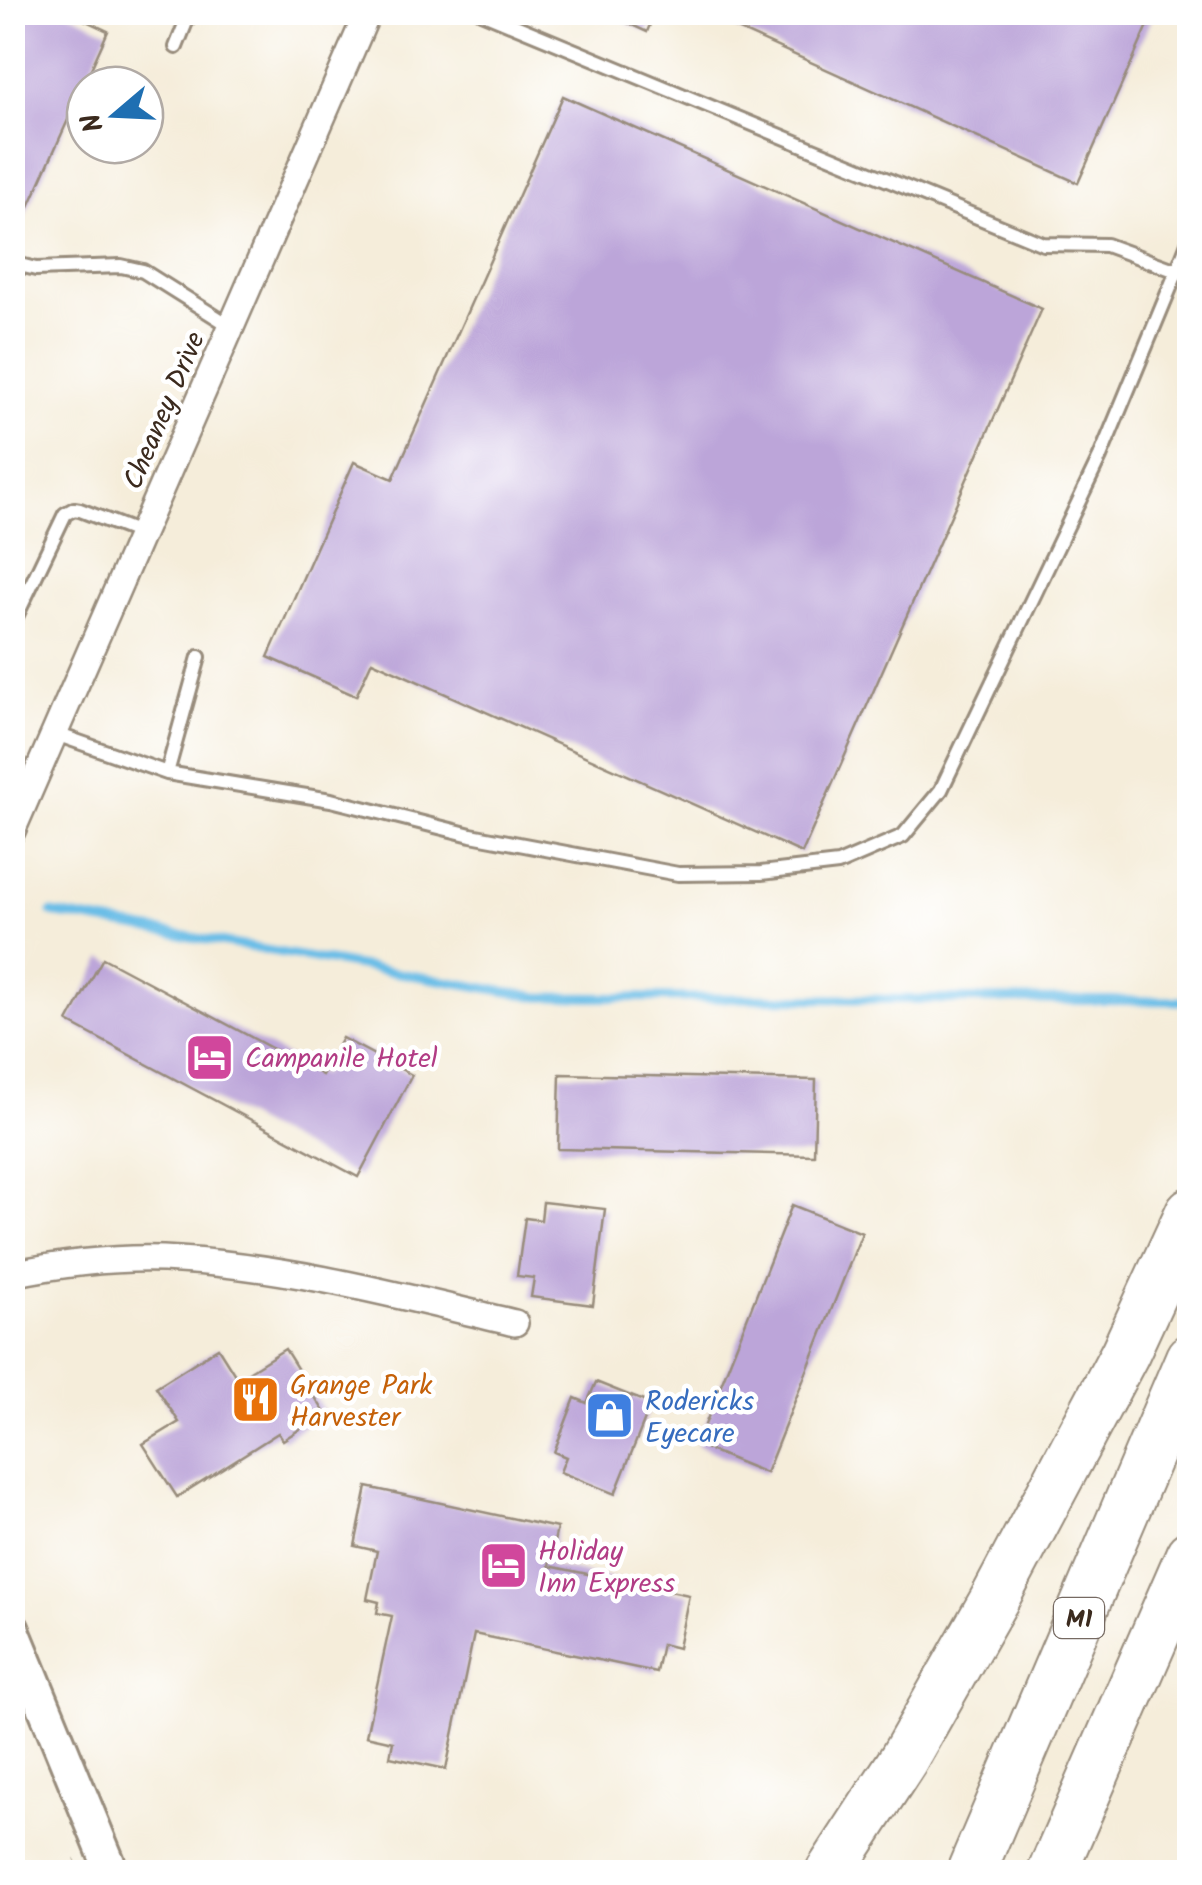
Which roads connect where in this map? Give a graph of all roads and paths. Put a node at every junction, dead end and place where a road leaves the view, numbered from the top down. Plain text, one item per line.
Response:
1 (190, 12) edge
2 (368, 12) edge
3 (482, 13) edge
4 (176, 47) dead end
5 (1190, 238) edge
6 (12, 263) edge
7 (1177, 271) junction
8 (232, 327) junction
9 (142, 534) junction
10 (12, 625) edge
11 (199, 657) dead end
12 (56, 734) junction
13 (167, 773) junction
14 (12, 831) edge
15 (1190, 1212) edge
16 (12, 1274) edge
17 (515, 1323) dead end
18 (1190, 1358) edge
19 (1190, 1556) edge
20 (12, 1628) edge
21 (112, 1872) edge
22 (830, 1872) edge
23 (971, 1872) edge
24 (1052, 1872) edge

1 - 4 lane
2 - 8 street, Cheaney Drive
3 - 7 lane
5 - 7 lane
6 - 8 lane
7 - 13 lane
8 - 9 street, Cheaney Drive
9 - 10 lane
9 - 12 street, Cheaney Drive
11 - 13 lane
12 - 13 lane
12 - 14 street, Cheaney Drive
15 - 22 highway
16 - 17 street
18 - 23 highway, M1
19 - 24 highway
20 - 21 street

